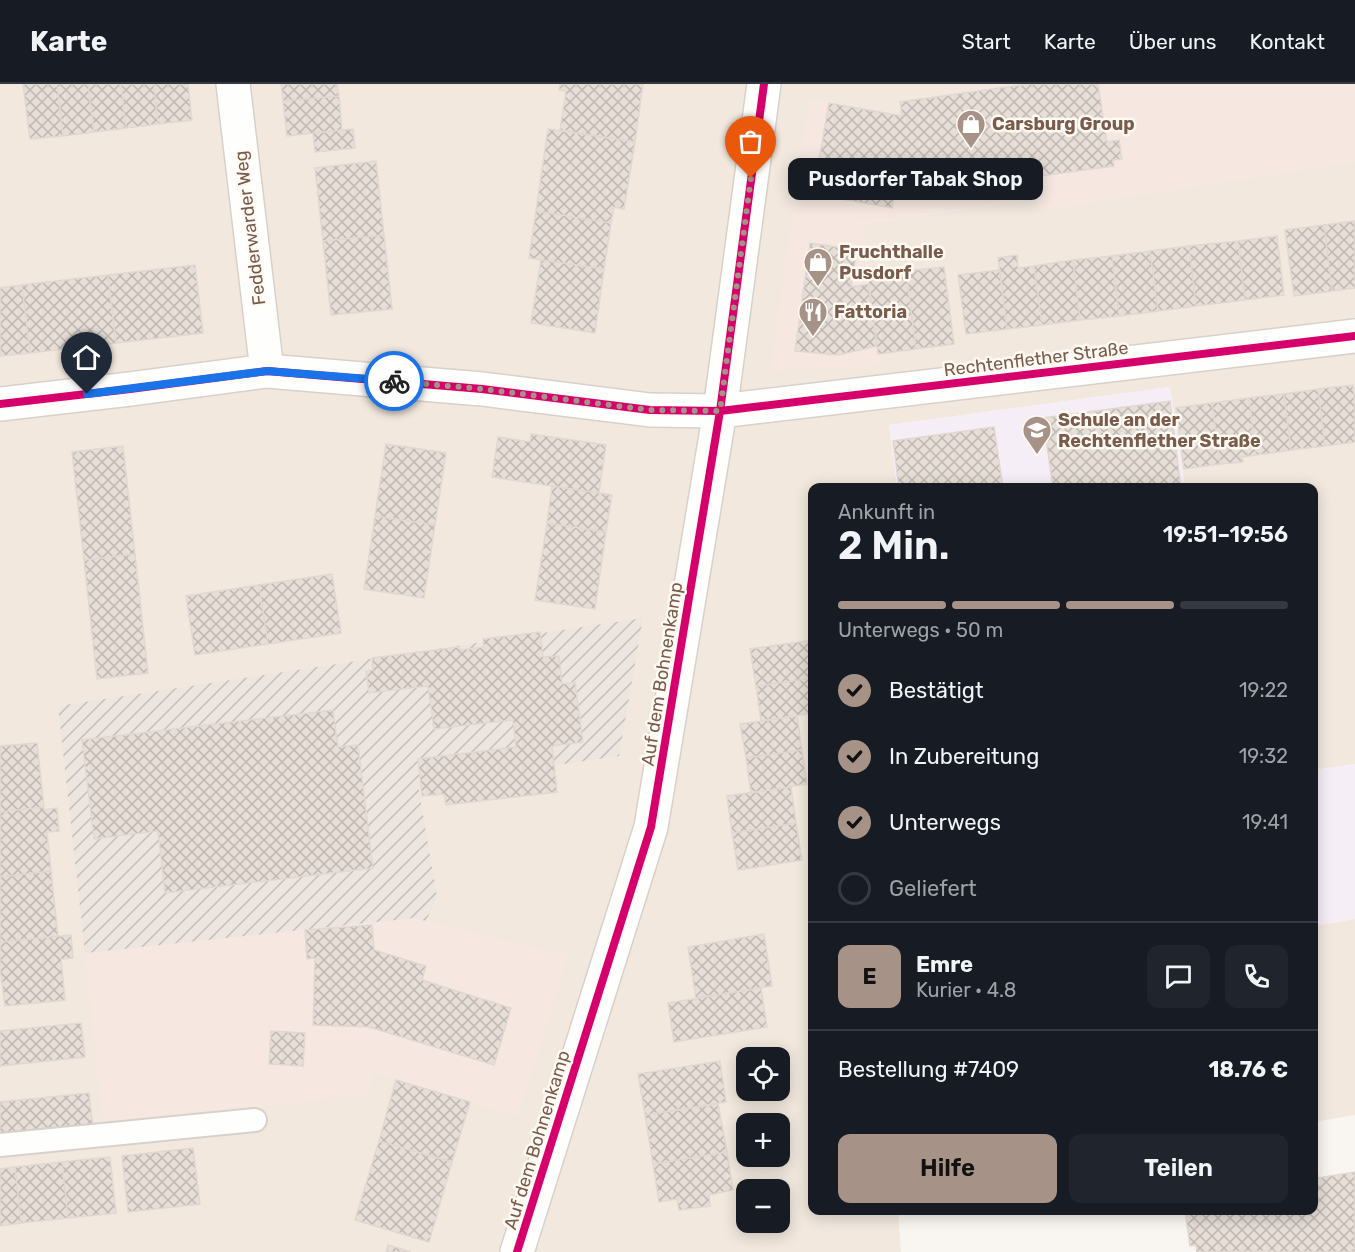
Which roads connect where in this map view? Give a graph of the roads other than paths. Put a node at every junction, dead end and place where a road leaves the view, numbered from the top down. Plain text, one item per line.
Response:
1 (233, 84) edge
2 (764, 84) edge
3 (1355, 336) edge
4 (267, 371) junction
5 (0, 404) edge
6 (720, 411) junction
7 (255, 1120) dead end
8 (0, 1145) edge
9 (518, 1252) edge

1 - 4 street, Fedderwarder Weg
2 - 6 street, Auf dem Bohnenkamp
3 - 6 street, Rechtenflether Straße
4 - 5 street, Rechtenflether Straße
4 - 6 street, Rechtenflether Straße
6 - 9 street, Auf dem Bohnenkamp
7 - 8 lane

